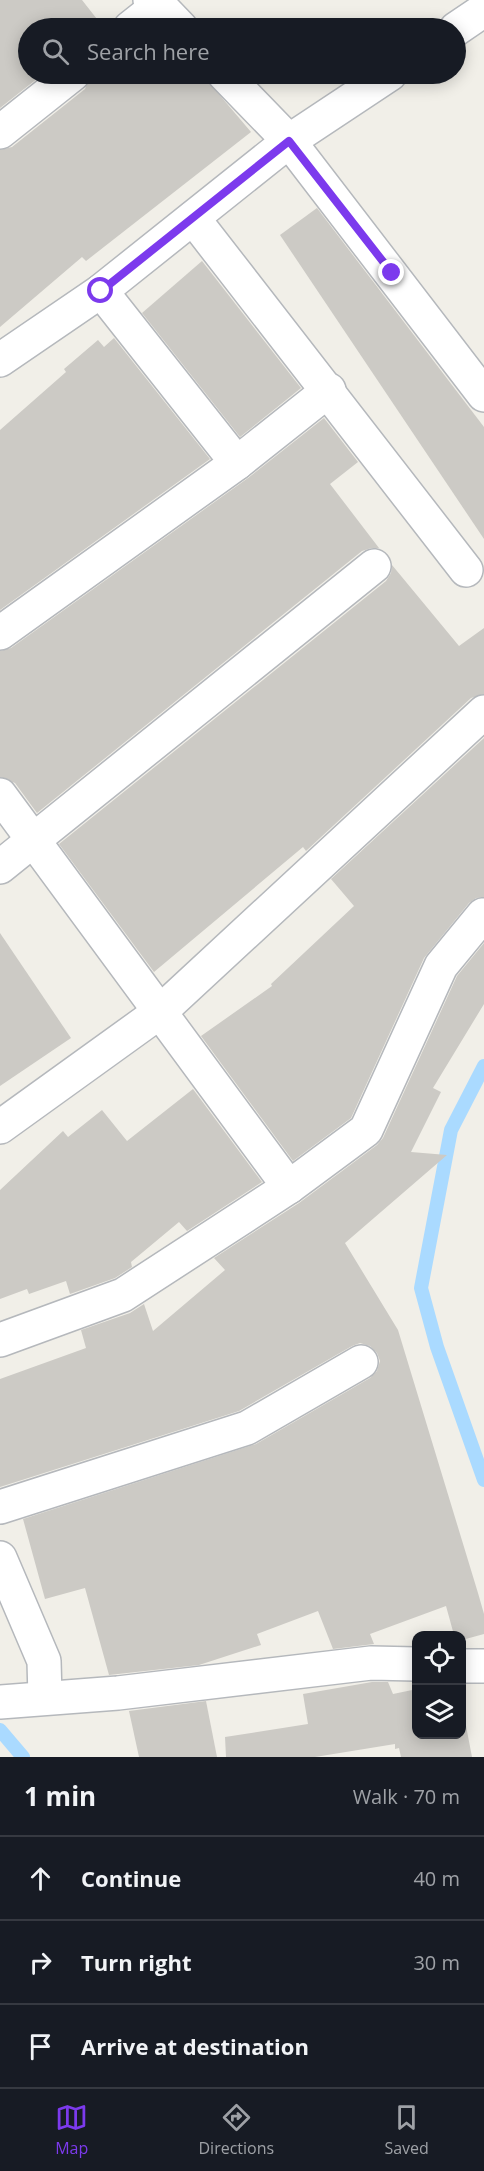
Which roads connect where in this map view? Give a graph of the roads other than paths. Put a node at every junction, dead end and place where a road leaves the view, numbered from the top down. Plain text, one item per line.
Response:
1 (154, 3) edge
2 (484, 10) edge
3 (140, 18) edge
4 (170, 18) edge
5 (466, 22) edge
6 (60, 84) edge
7 (234, 84) edge
8 (375, 84) edge
9 (0, 132) edge
10 (289, 141) junction
11 (193, 218) junction
12 (101, 291) junction
13 (5, 345) edge
14 (329, 390) junction
15 (484, 395) edge
16 (237, 463) junction
17 (374, 566) dead end
18 (466, 570) dead end
19 (0, 633) edge
20 (484, 712) edge
21 (0, 795) edge
22 (33, 840) junction
23 (0, 867) edge
24 (483, 915) edge
25 (161, 1011) junction
26 (0, 1127) edge
27 (290, 1187) junction
28 (0, 1340) edge
29 (361, 1362) dead end
30 (0, 1507) edge
31 (0, 1558) edge
32 (412, 1664) edge
33 (466, 1666) edge
34 (484, 1666) edge
35 (45, 1697) junction
36 (1, 1702) edge

1 - 3 street
1 - 4 street
2 - 5 street
6 - 9 street
7 - 10 street
8 - 10 street
10 - 11 street
10 - 15 street
11 - 12 street
11 - 14 street
12 - 13 street
12 - 16 street
14 - 16 street
14 - 18 street
16 - 19 street
17 - 22 street
20 - 25 street
21 - 22 street
22 - 23 street
22 - 25 street
24 - 27 street
25 - 26 street
25 - 27 street
27 - 28 street
29 - 30 street
31 - 35 street
32 - 35 street
33 - 34 street
35 - 36 street

